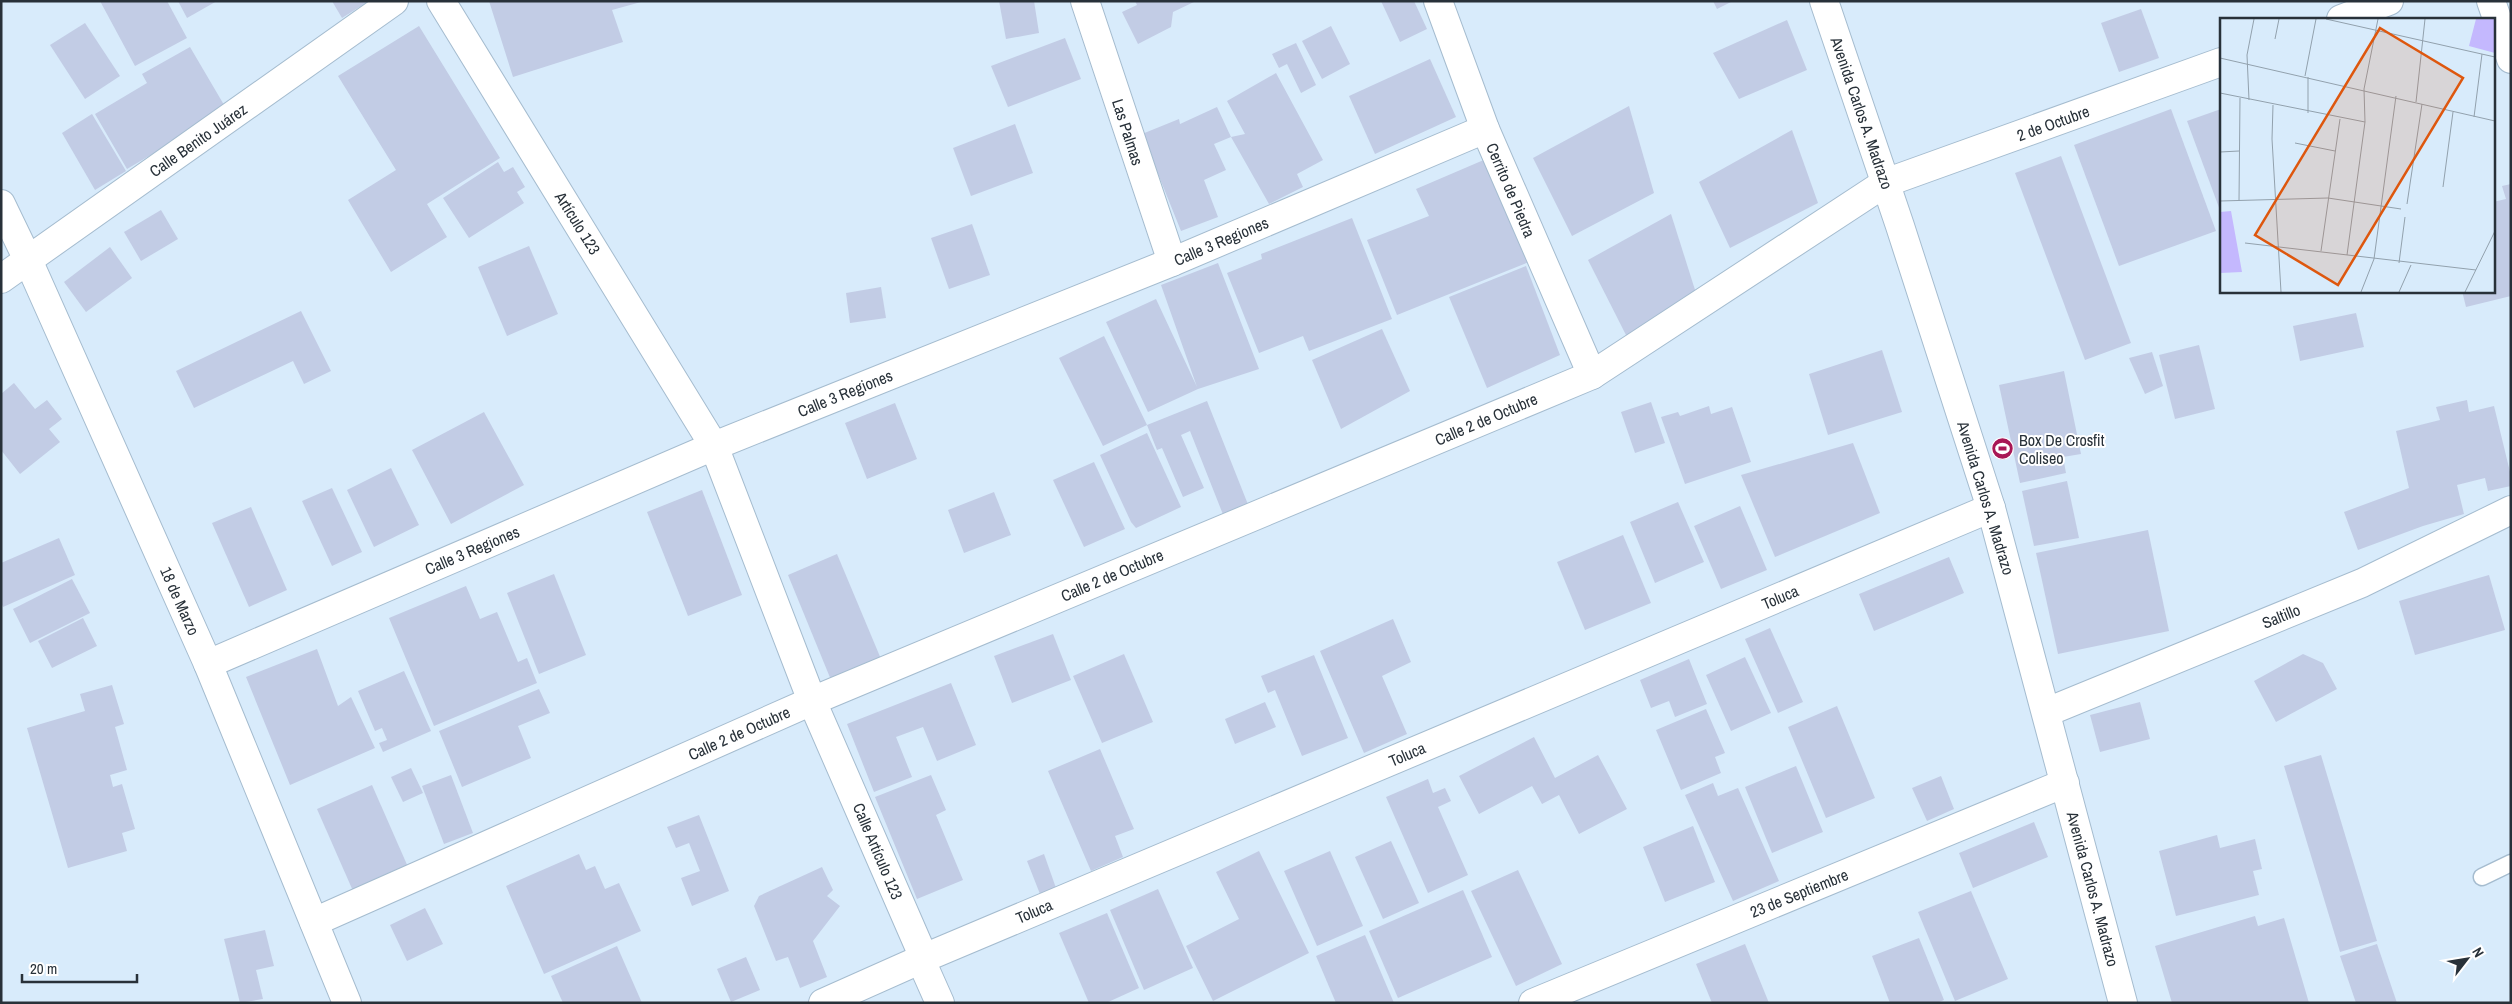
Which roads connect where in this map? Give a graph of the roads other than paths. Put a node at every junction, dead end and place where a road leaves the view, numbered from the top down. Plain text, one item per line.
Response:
1 (394, 1) edge
2 (441, 1) edge
3 (1084, 1) edge
4 (1438, 1) edge
5 (1824, 1) edge
6 (2389, 1) edge
7 (2491, 1) edge
8 (2344, 18) edge
9 (2511, 59) edge
10 (2220, 62) edge
11 (1485, 129) junction
12 (1885, 183) junction
13 (1, 204) edge
14 (28, 260) junction
15 (1172, 262) junction
16 (1, 279) edge
17 (1592, 375) junction
18 (714, 446) junction
19 (1991, 508) junction
20 (2511, 510) edge
21 (208, 664) junction
22 (812, 701) junction
23 (2047, 712) junction
24 (2065, 783) junction
25 (2511, 863) edge
26 (2482, 877) dead end
27 (314, 922) junction
28 (924, 958) junction
29 (347, 1003) edge
30 (824, 1003) edge
31 (940, 1003) edge
32 (1533, 1003) edge
33 (2123, 1003) edge

1 - 14 street, Calle Benito Juárez
2 - 18 street, Artículo 123
3 - 15 street, Las Palmas
4 - 11 street, Cerrito de Piedra
5 - 12 street, Avenida Carlos A. Madrazo
6 - 8 street
7 - 9 street
10 - 12 street, 2 de Octubre
11 - 15 street, Calle 3 Regiones
11 - 17 street, Cerrito de Piedra
12 - 17 street, Calle 2 de Octubre
12 - 19 street, Avenida Carlos A. Madrazo
13 - 14 street, 18 de Marzo
14 - 16 street, Calle Benito Juárez
14 - 21 street, 18 de Marzo
15 - 18 street, Calle 3 Regiones
17 - 22 street, Calle 2 de Octubre
18 - 21 street, Calle 3 Regiones
18 - 22 street, Artículo 123
19 - 23 street, Avenida Carlos A. Madrazo
19 - 28 street, Toluca
20 - 23 street, Saltillo
21 - 27 street, 18 de Marzo
22 - 27 street, Calle 2 de Octubre
22 - 28 street, Calle Artículo 123
23 - 24 street, Avenida Carlos A. Madrazo
24 - 32 street, 23 de Septiembre
24 - 33 street, Avenida Carlos A. Madrazo
25 - 26 lane
27 - 29 street, 18 de Marzo
28 - 30 street, Toluca
28 - 31 street, Calle Artículo 123

